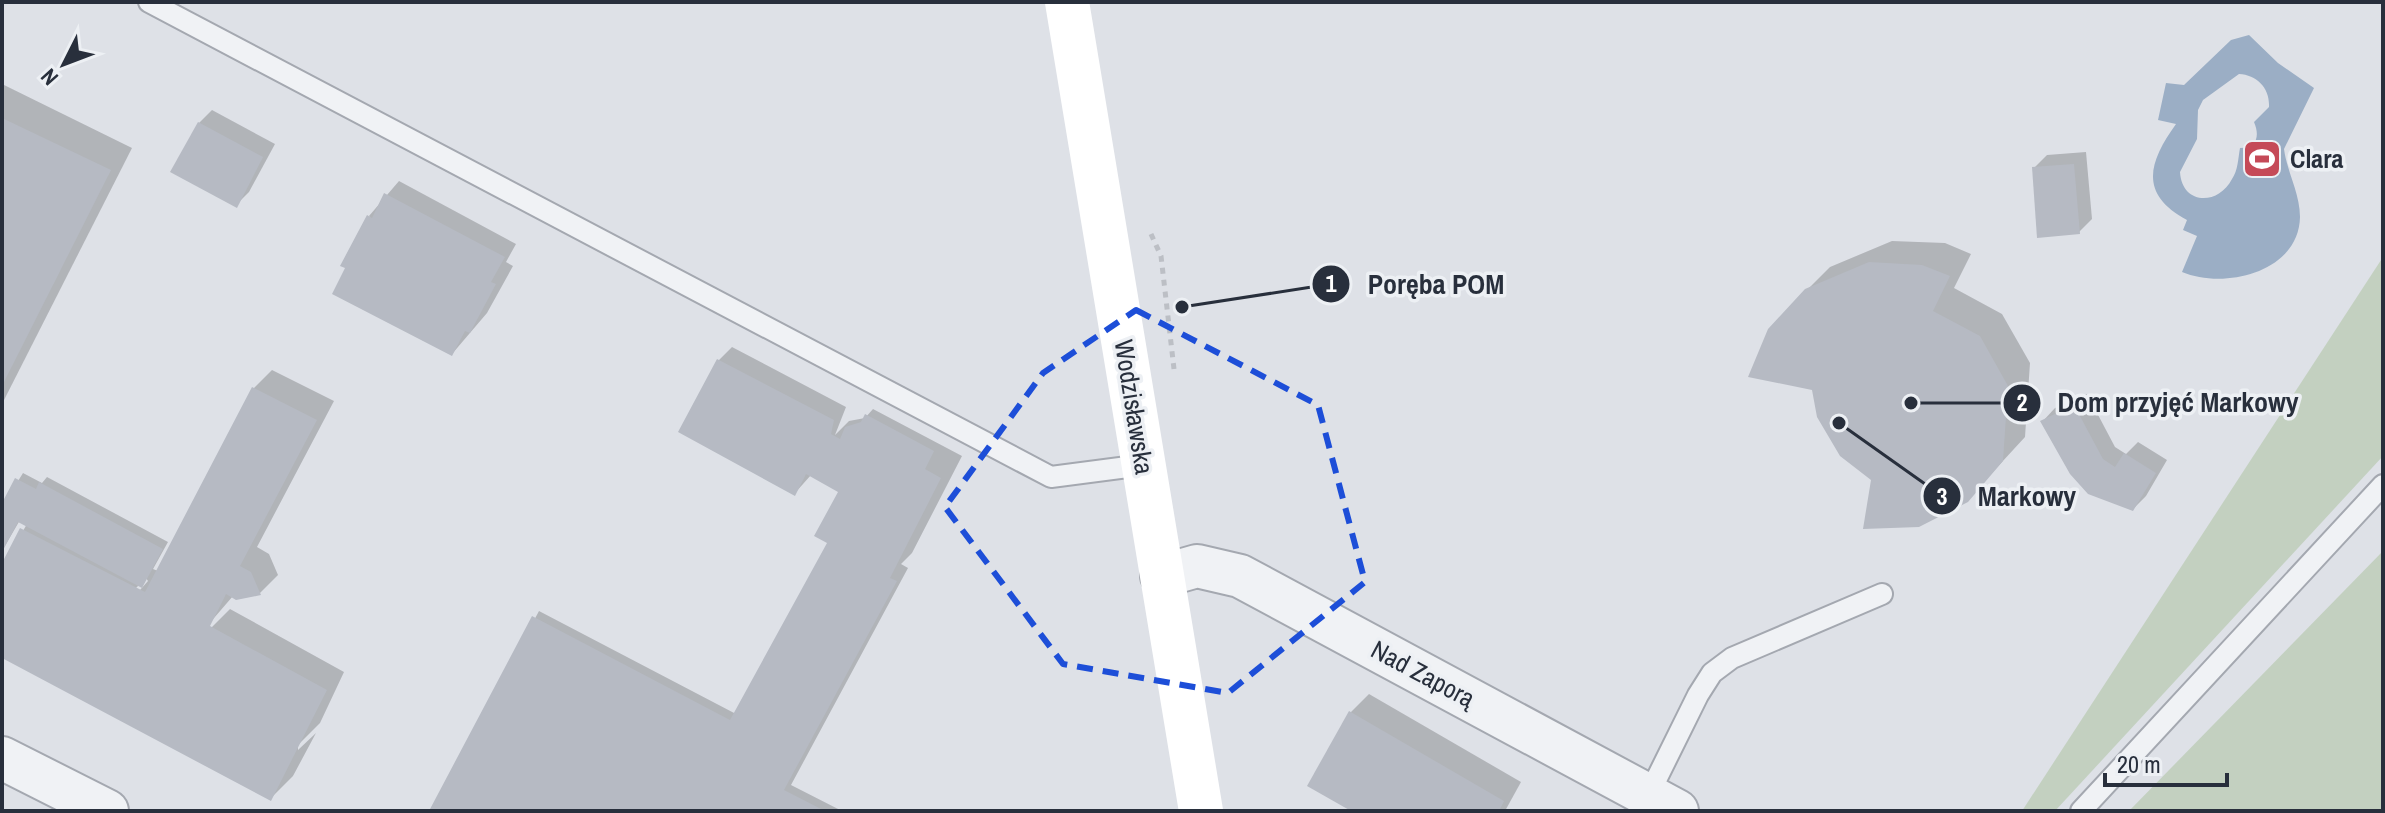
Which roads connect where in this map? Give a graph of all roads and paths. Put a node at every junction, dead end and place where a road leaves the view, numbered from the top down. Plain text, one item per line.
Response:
1 (149, 2) edge
2 (1067, 2) edge
3 (1143, 465) junction
4 (2383, 485) edge
5 (1162, 576) junction
6 (1882, 594) dead end
7 (2, 758) edge
8 (1662, 803) edge
9 (107, 811) edge
10 (1201, 811) edge
11 (2081, 811) edge

1 - 3 lane
2 - 3 main road, Wodzisławska
3 - 5 main road, Wodzisławska
4 - 11 lane
5 - 8 street, Nad Zaporą
5 - 10 main road, Wodzisławska
6 - 8 lane
7 - 9 street

